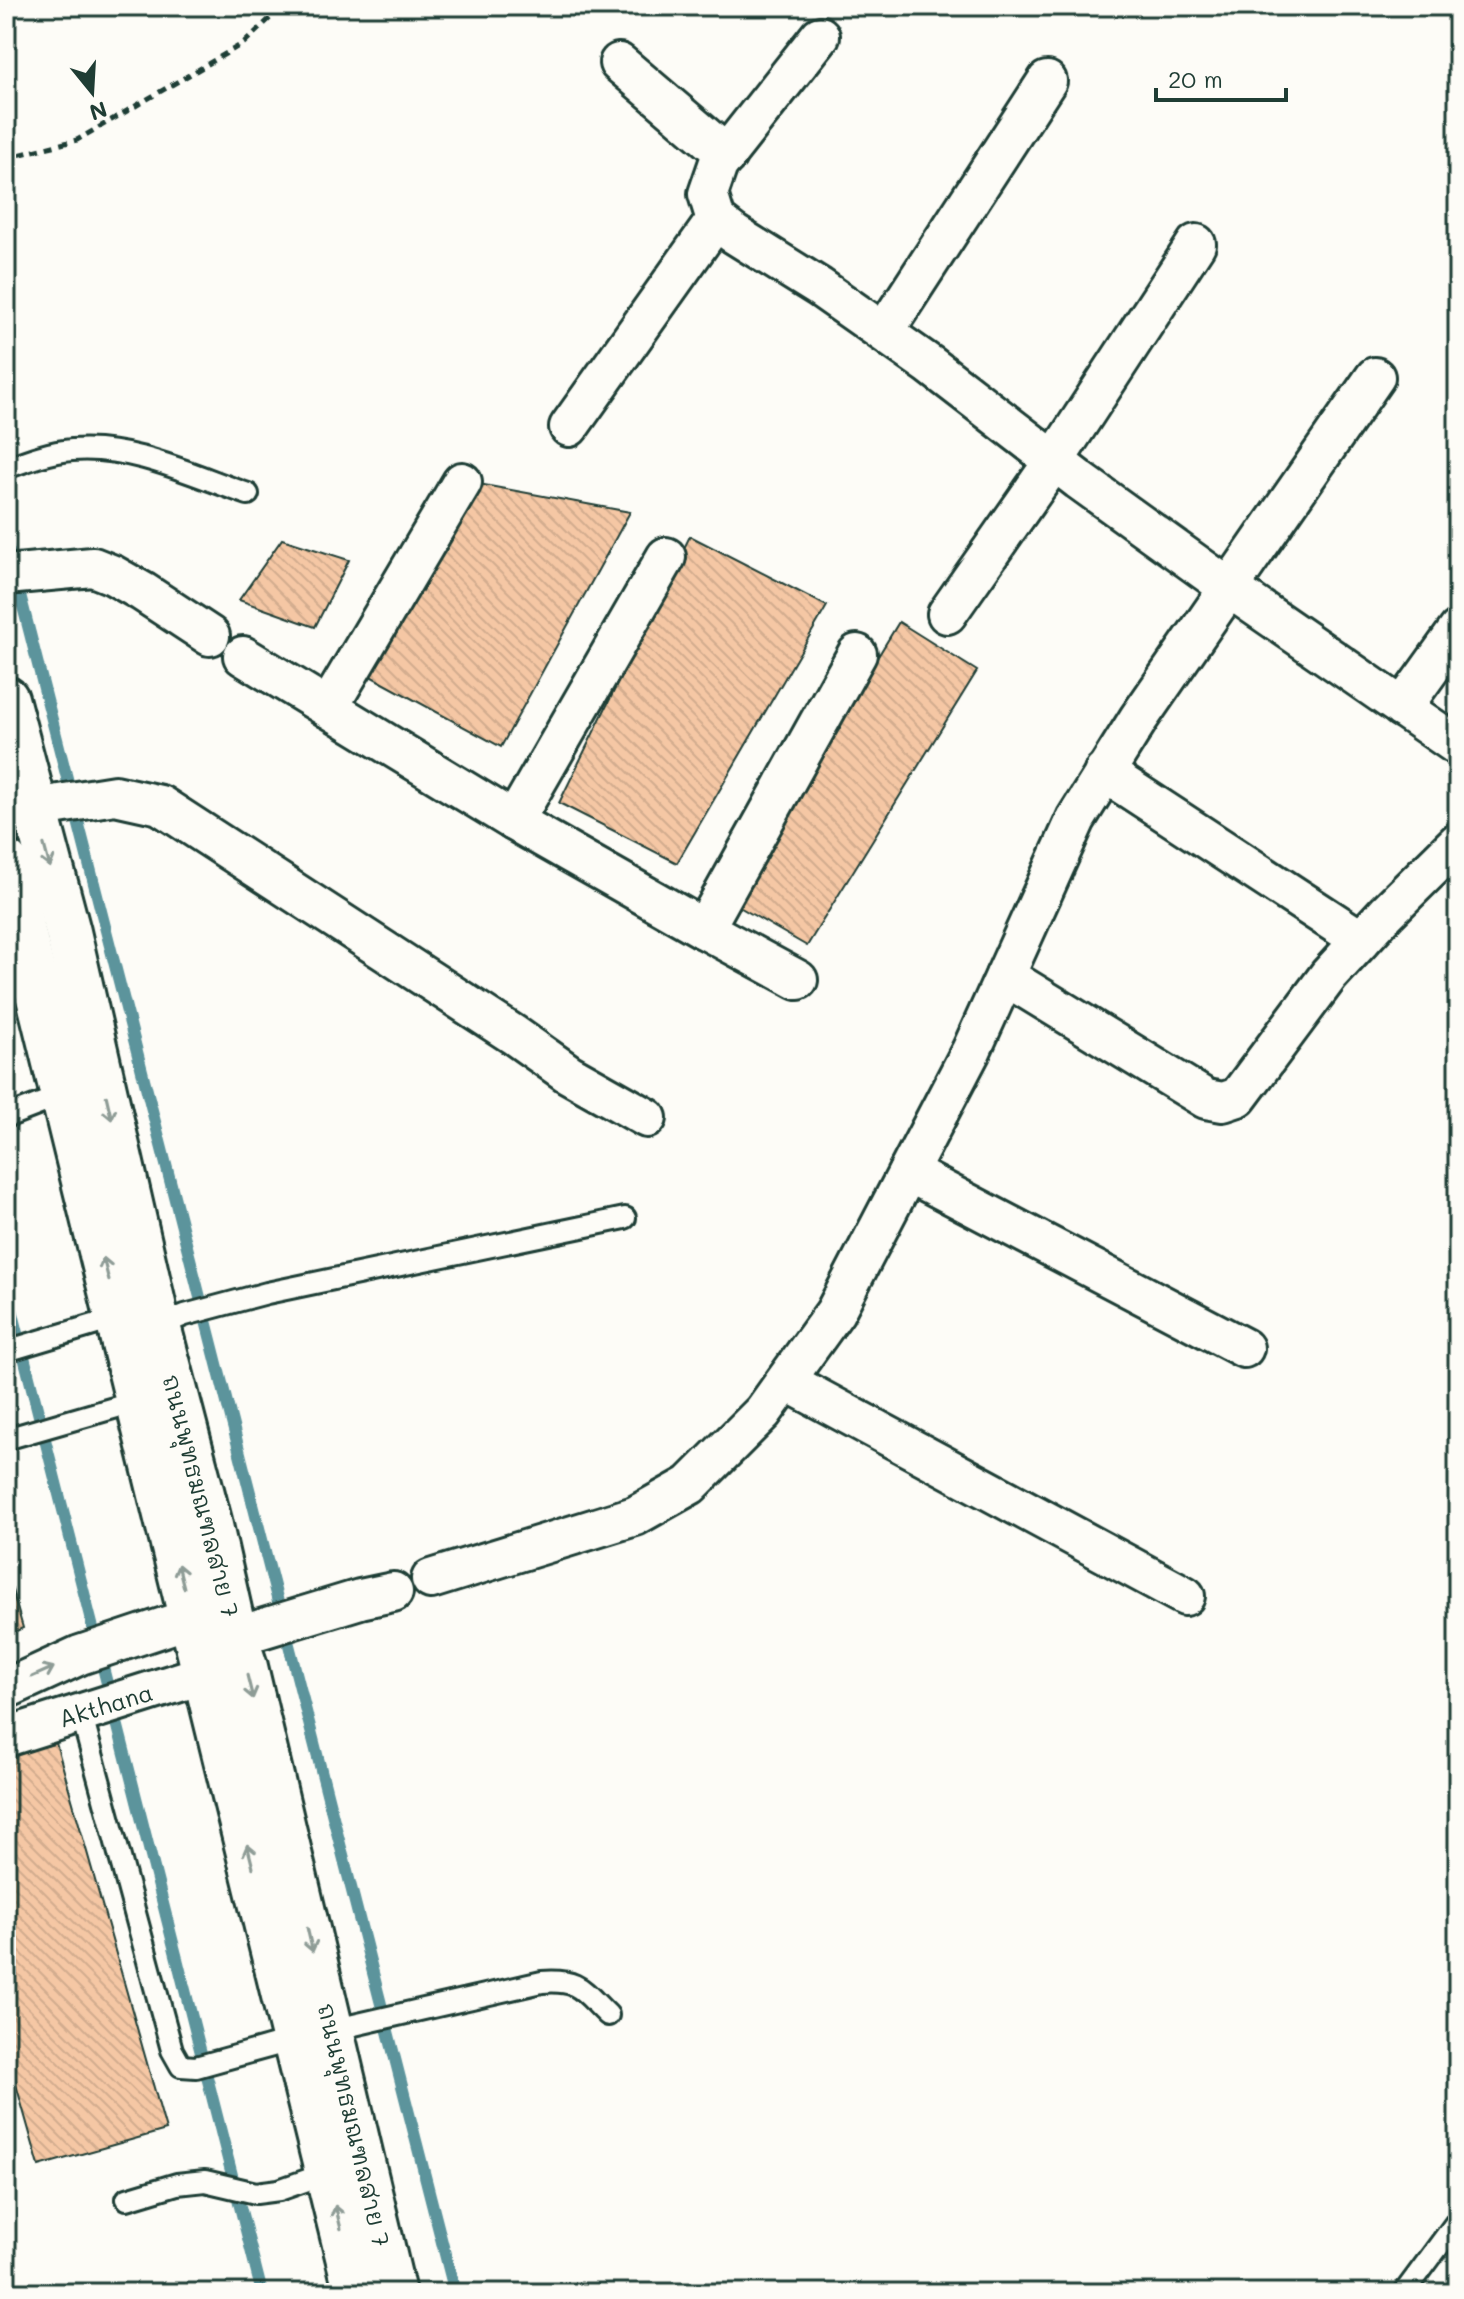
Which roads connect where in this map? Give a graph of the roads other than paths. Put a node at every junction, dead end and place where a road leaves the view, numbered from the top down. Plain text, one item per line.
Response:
1 (820, 36) dead end
2 (619, 63) dead end
3 (1047, 81) dead end
4 (727, 155) junction
5 (716, 220) junction
6 (1196, 244) dead end
7 (884, 332) junction
8 (1375, 377) dead end
9 (569, 427) dead end
10 (1054, 461) junction
11 (6, 468) edge
12 (462, 482) dead end
13 (248, 494) dead end
14 (666, 557) dead end
15 (6, 575) edge
16 (1229, 588) junction
17 (947, 614) dead end
18 (1458, 630) edge
19 (210, 636) dead end
20 (857, 654) dead end
21 (243, 656) dead end
22 (6, 699) edge
23 (328, 708) junction
24 (1402, 708) junction
25 (1458, 746) edge
26 (1104, 772) junction
27 (42, 807) junction
28 (514, 821) junction
29 (1458, 842) edge
30 (6, 863) edge
31 (704, 929) junction
32 (1361, 940) junction
33 (1005, 976) junction
34 (798, 980) dead end
35 (63, 1095) junction
36 (6, 1117) edge
37 (647, 1118) dead end
38 (908, 1172) junction
39 (625, 1218) dead end
40 (138, 1321) junction
41 (1244, 1348) dead end
42 (6, 1351) edge
43 (786, 1381) junction
44 (138, 1401) junction
45 (6, 1439) edge
46 (431, 1579) dead end
47 (377, 1596) dead end
48 (1185, 1596) dead end
49 (191, 1618) junction
50 (250, 1632) junction
51 (205, 1674) junction
52 (6, 1689) edge
53 (91, 1710) junction
54 (6, 1737) edge
55 (608, 2015) dead end
56 (313, 2035) junction
57 (327, 2173) junction
58 (127, 2199) dead end
59 (1458, 2220) edge
60 (358, 2290) edge
61 (1404, 2293) edge

1 - 4 street
2 - 4 street
3 - 7 street
4 - 5 street
5 - 7 street
5 - 9 street
6 - 10 street
7 - 10 street
8 - 16 street
10 - 16 street
10 - 17 street
11 - 13 lane
12 - 23 street
14 - 28 street
15 - 19 street
16 - 24 street
16 - 26 street
18 - 24 street
20 - 31 street
21 - 23 street
22 - 27 main road, ถนนพุทธมณฑลสาย 7
23 - 28 street
24 - 25 street
26 - 32 street
26 - 33 street
27 - 37 street
27 -> 40 main road, ถนนพุทธมณฑลสาย 7
28 - 31 street
29 - 32 street
30 - 35 main road, ถนนพุทธมณฑลสาย 7
31 - 34 street
32 - 33 street
33 - 38 street
35 - 36 lane
40 -> 35 main road, ถนนพุทธมณฑลสาย 7
38 - 41 street
38 - 43 street
39 - 40 lane
40 - 42 lane
40 - 44 main road, ถนนพุทธมณฑลสาย 7
40 - 50 main road, ถนนพุทธมณฑลสาย 7
43 - 46 street
43 - 48 street
44 - 45 lane
49 -> 44 main road, ถนนพุทธมณฑลสาย 7
47 - 50 street
49 - 51 main road, ถนนพุทธมณฑลสาย 7
52 -> 49 street
50 -> 56 main road, ถนนพุทธมณฑลสาย 7
51 - 53 street, Akthana
56 -> 51 main road, ถนนพุทธมณฑลสาย 7
53 - 54 street, Akthana
53 - 56 lane
55 - 56 lane
56 - 57 main road, ถนนพุทธมณฑลสาย 7
56 - 60 main road, ถนนพุทธมณฑลสาย 7
57 - 58 lane
60 -> 57 main road, ถนนพุทธมณฑลสาย 7
59 - 61 lane

